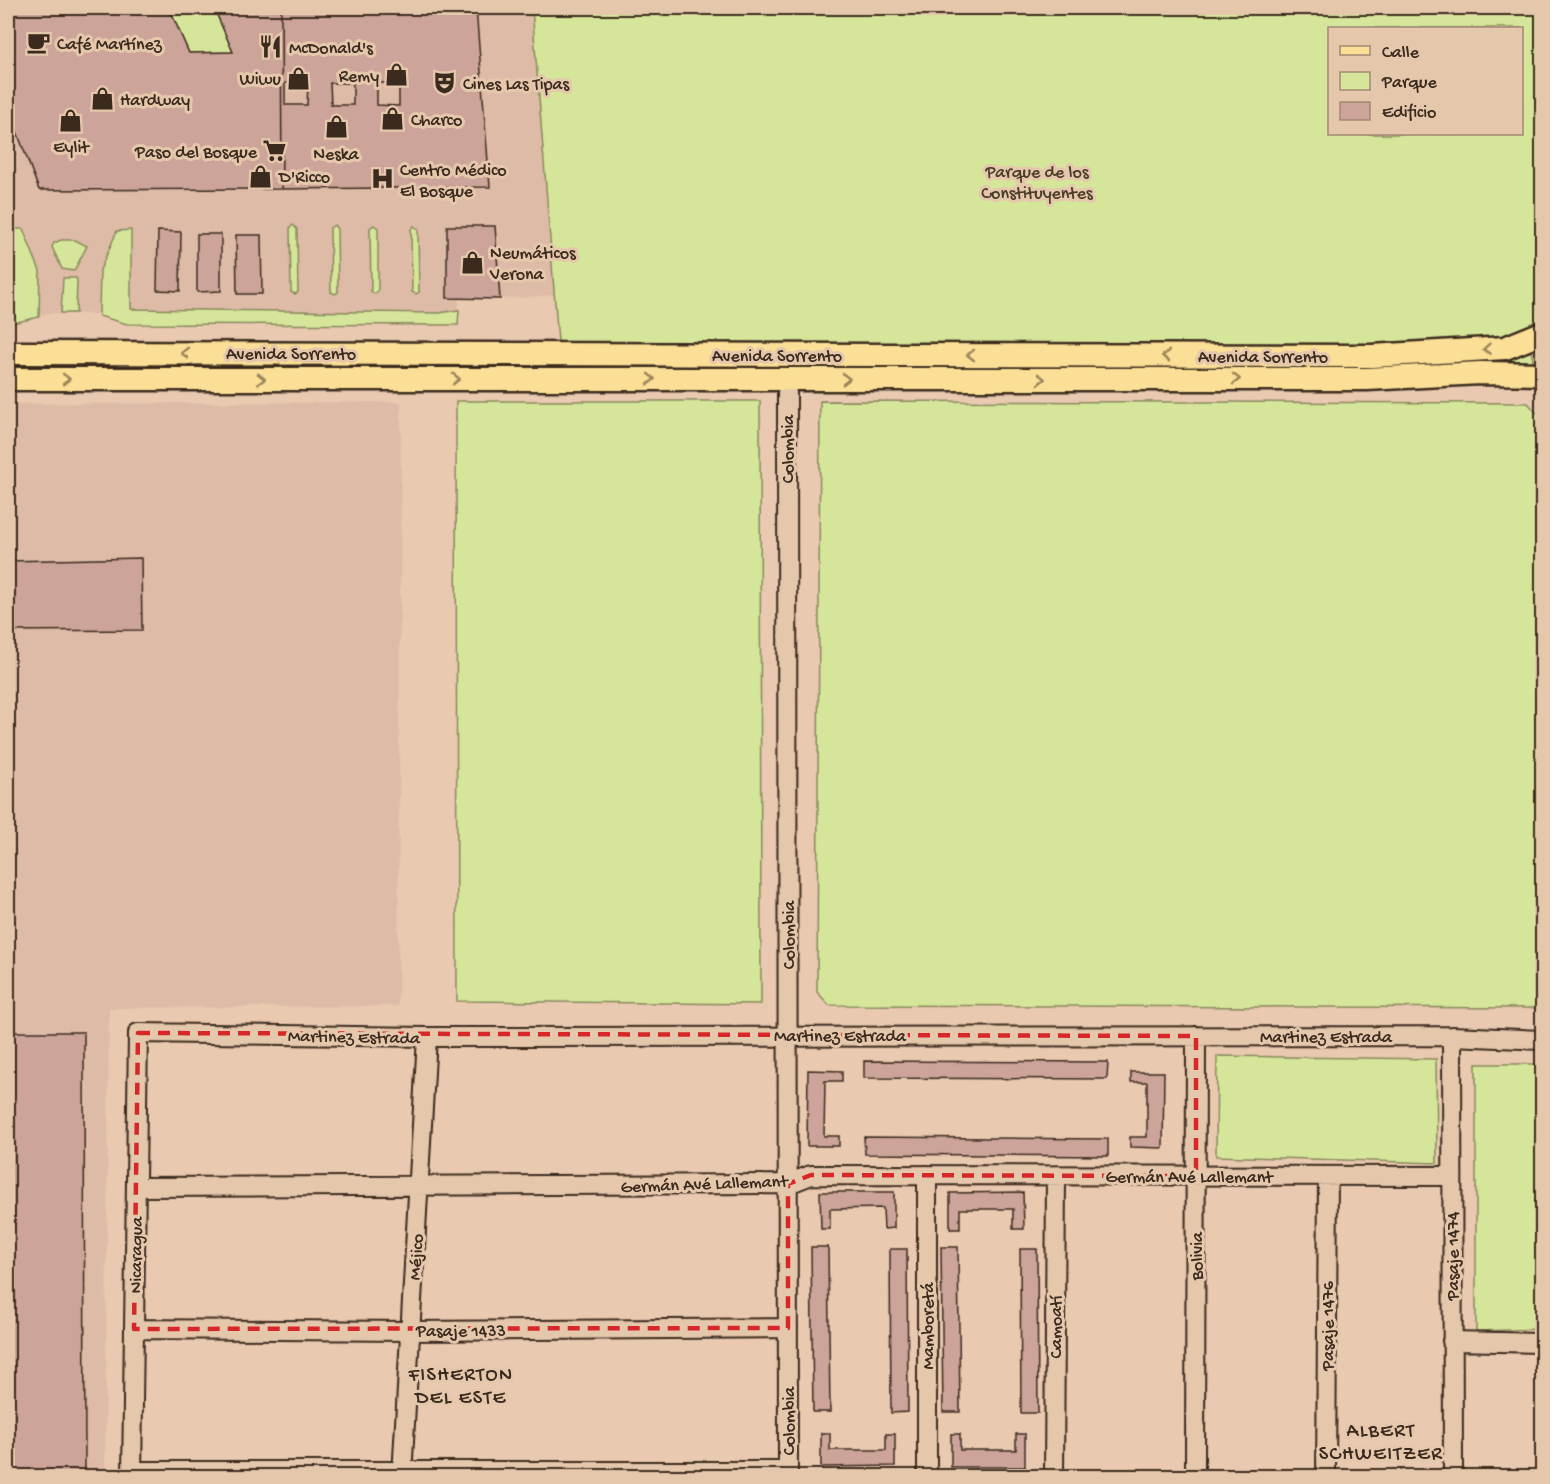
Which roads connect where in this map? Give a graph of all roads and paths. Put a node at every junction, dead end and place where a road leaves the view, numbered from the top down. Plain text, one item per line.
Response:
1 (1542, 333) edge
2 (8, 353) edge
3 (1542, 374) edge
4 (8, 379) edge
5 (787, 393) dead end
6 (138, 1033) joint
7 (788, 1035) junction
8 (1196, 1036) junction
9 (1452, 1036) junction
10 (427, 1037) junction
11 (1542, 1040) edge
12 (927, 1175) junction
13 (1196, 1176) junction
14 (1328, 1176) junction
15 (1452, 1176) junction
16 (1056, 1177) junction
17 (788, 1184) junction
18 (136, 1187) junction
19 (419, 1188) junction
20 (788, 1328) junction
21 (134, 1329) junction
22 (410, 1331) junction
23 (1452, 1341) junction
24 (1542, 1343) edge
25 (402, 1473) edge
26 (132, 1474) edge
27 (788, 1474) edge
28 (927, 1476) edge
29 (1054, 1476) edge
30 (1195, 1476) edge
31 (1326, 1476) edge
32 (1453, 1476) edge

1 -> 2 main road, Avenida Sorrento
4 -> 3 main road, Avenida Sorrento
5 - 7 street, Colombia
6 - 10 street, Martinez Estrada
6 - 18 street, Nicaragua
7 - 8 street, Martinez Estrada
7 - 10 street, Martinez Estrada
7 - 17 street, Colombia
8 - 9 street, Martinez Estrada
8 - 13 street, Bolivia
9 - 11 street, Martinez Estrada
9 - 15 street, Pasaje 1474
10 - 19 street, Méjico
12 - 16 street, Germán Avé Lallemant
12 - 17 street, Germán Avé Lallemant
12 - 28 street, Mamboretá
13 - 14 street, Germán Avé Lallemant
13 - 16 street, Germán Avé Lallemant
13 - 30 street, Bolivia
14 - 15 street, Germán Avé Lallemant
14 - 31 street, Pasaje 1476
15 - 23 street, Pasaje 1474
16 - 29 street, Camoatí
17 - 19 street, Germán Avé Lallemant
17 - 20 street, Colombia
18 - 19 street, Germán Avé Lallemant
18 - 21 street, Nicaragua
19 - 22 street, Méjico
20 - 22 street, Pasaje 1433
20 - 27 street, Colombia
21 - 22 street, Pasaje 1433
21 - 26 street, Nicaragua
22 - 25 street, Méjico
23 - 24 street
23 - 32 street, Pasaje 1474
25 - 26 street
25 - 27 street

